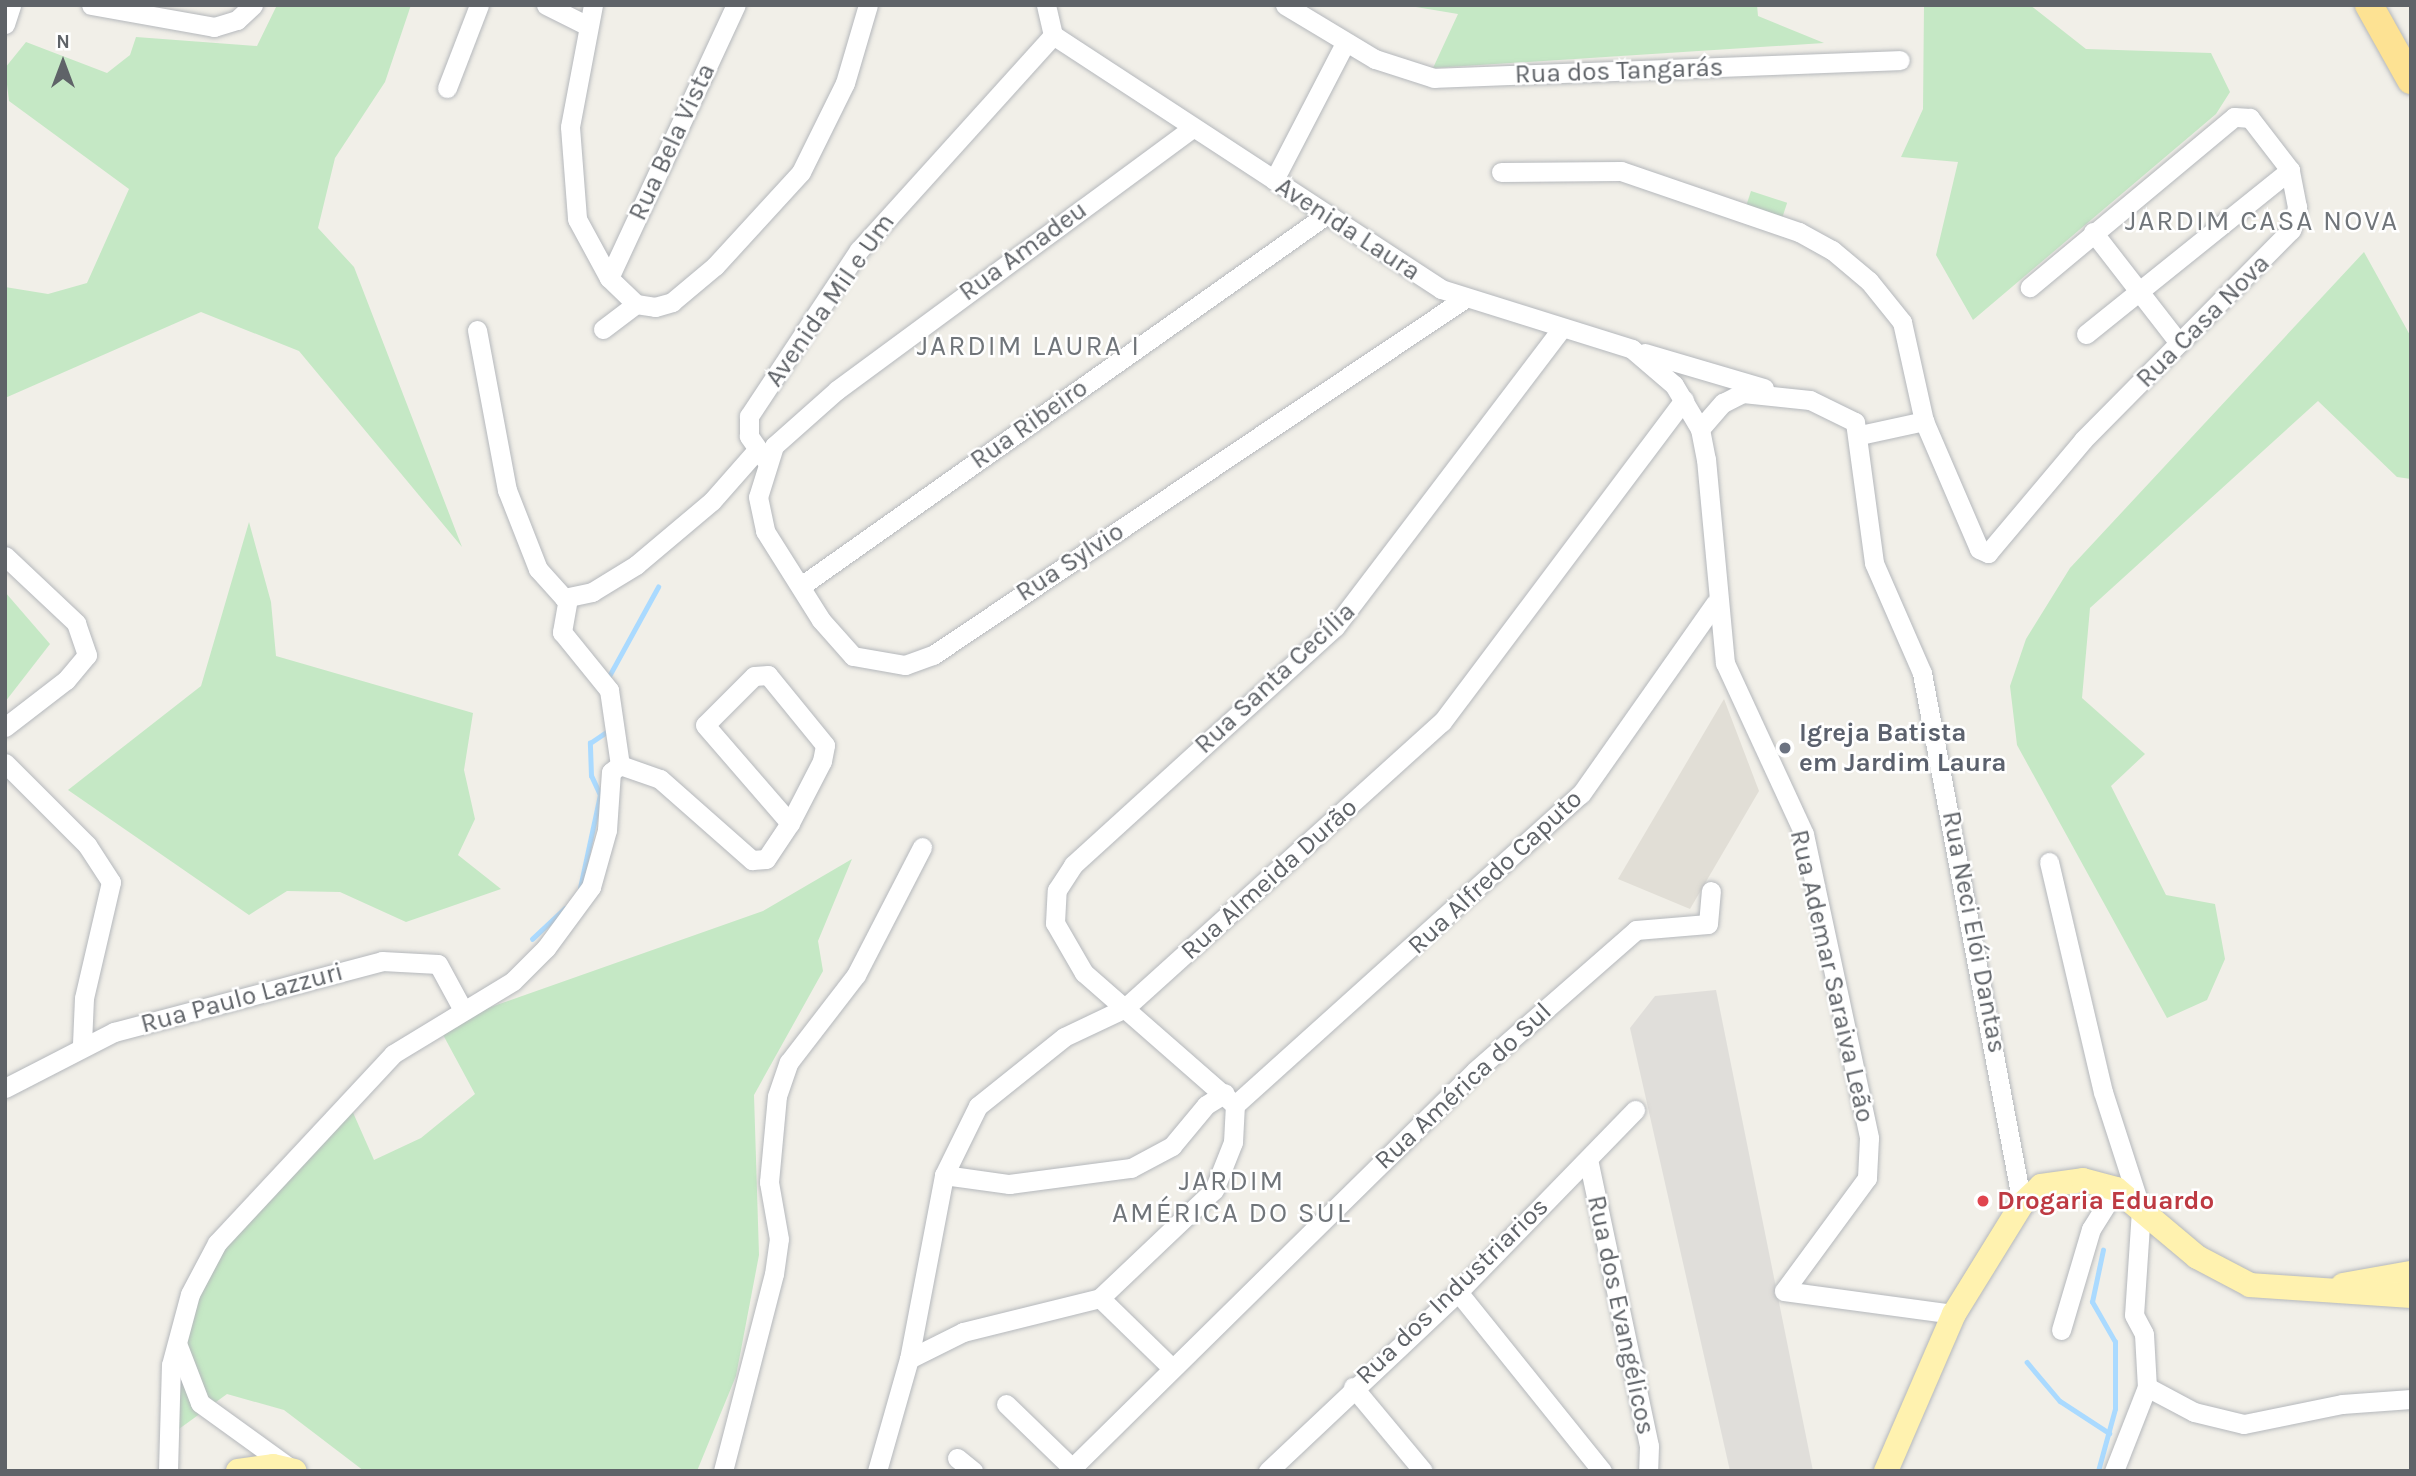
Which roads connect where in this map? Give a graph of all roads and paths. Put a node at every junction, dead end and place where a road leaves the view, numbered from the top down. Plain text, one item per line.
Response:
1 (11, 5) edge
2 (91, 5) edge
3 (253, 5) edge
4 (479, 5) edge
5 (546, 5) edge
6 (593, 5) edge
7 (736, 5) edge
8 (868, 5) edge
9 (1046, 5) edge
10 (1285, 5) edge
11 (2369, 5) edge
12 (5, 24) edge
13 (588, 26) junction
14 (1054, 35) junction
15 (1346, 43) junction
16 (1900, 60) dead end
17 (2411, 80) edge
18 (447, 88) dead end
19 (1191, 128) junction
20 (2290, 170) junction
21 (1501, 172) dead end
22 (1273, 180) junction
23 (1326, 215) junction
24 (2093, 232) junction
25 (603, 271) junction
26 (2030, 287) dead end
27 (2136, 287) junction
28 (1464, 299) junction
29 (636, 304) junction
30 (603, 329) dead end
31 (477, 330) dead end
32 (1560, 331) junction
33 (2086, 334) dead end
34 (2179, 343) junction
35 (1632, 349) junction
36 (1784, 395) junction
37 (1684, 400) junction
38 (1924, 421) junction
39 (1858, 428) junction
40 (1700, 429) junction
41 (761, 457) junction
42 (5, 556) edge
43 (801, 586) junction
44 (566, 598) junction
45 (1715, 603) junction
46 (5, 727) edge
47 (5, 763) edge
48 (620, 765) junction
49 (790, 823) junction
50 (922, 847) dead end
51 (2049, 862) dead end
52 (1711, 891) dead end
53 (1125, 1008) junction
54 (463, 1010) junction
55 (82, 1044) junction
56 (5, 1088) edge
57 (1230, 1099) junction
58 (1635, 1110) dead end
59 (1588, 1159) junction
60 (944, 1175) junction
61 (2116, 1189) junction
62 (2022, 1204) junction
63 (2141, 1210) junction
64 (2411, 1273) edge
65 (1458, 1292) junction
66 (2301, 1292) junction
67 (2411, 1296) edge
68 (1100, 1298) junction
69 (1954, 1314) junction
70 (2061, 1331) dead end
71 (177, 1342) junction
72 (909, 1359) junction
73 (1170, 1366) junction
74 (1353, 1387) junction
75 (2147, 1387) junction
76 (2411, 1399) edge
77 (1006, 1404) dead end
78 (957, 1458) dead end
79 (1070, 1469) edge
80 (168, 1471) edge
81 (238, 1471) edge
82 (294, 1471) edge
83 (723, 1471) edge
84 (877, 1471) edge
85 (973, 1471) edge
86 (1268, 1471) edge
87 (1423, 1471) edge
88 (1602, 1471) edge
89 (1648, 1471) edge
90 (1886, 1471) edge
91 (2114, 1471) edge

1 - 12 street
2 - 3 street
4 - 18 street
5 - 13 street
6 - 13 street
7 - 25 street, Rua Bela Vista
8 - 29 street
9 - 14 street
10 - 15 street, Rua dos Tangarás
11 - 17 highway
13 - 25 street
14 - 19 street, Avenida Laura
14 - 41 street, Avenida Mil e Um
15 - 16 street, Rua dos Tangarás
15 - 22 street
19 - 22 street, Avenida Laura
19 - 41 street, Rua Amadeu
20 - 24 street, Rua Casa Nova
20 - 27 street
20 - 34 street, Rua Casa Nova
21 - 38 street
22 - 23 street, Avenida Laura
23 - 28 street, Avenida Laura
23 - 43 street, Rua Ribeiro
24 - 26 street, Rua Casa Nova
24 - 27 street
25 - 29 street
27 - 33 street
27 - 34 street
28 - 32 street, Avenida Laura
28 - 43 street, Rua Sylvio
29 - 30 street
31 - 44 street
32 - 35 street, Avenida Laura
32 - 53 street, Rua Santa Cecília
34 - 38 street, Rua Casa Nova
35 - 36 street
35 - 37 street, Avenida Laura
36 - 39 street
36 - 40 street
37 - 40 street, Rua Ademar Saraiva Leão
37 - 53 street, Rua Almeida Durão
38 - 39 street
39 - 62 street, Rua Neci Elói Dantas
40 - 45 street, Rua Ademar Saraiva Leão
41 - 43 street, Rua Sylvio
41 - 44 street
42 - 46 street
44 - 48 street
45 - 57 street, Rua Alfredo Caputo
45 - 69 street, Rua Ademar Saraiva Leão
47 - 55 street
48 - 49 street
48 - 54 street
49 - 49 street
50 - 83 street
51 - 63 street
52 - 73 street, Rua América do Sul
53 - 57 street, Rua Santa Cecília
53 - 60 street, Rua Almeida Durão
54 - 55 street, Rua Paulo Lazzuri
54 - 71 street
55 - 56 street, Rua Paulo Lazzuri
57 - 60 street, Rua Alfredo Caputo
57 - 68 street
58 - 59 street, Rua dos Industriarios
59 - 65 street, Rua dos Industriarios
59 - 89 street, Rua dos Evangélicos
60 - 72 street, Rua Almeida Durão
61 - 62 main road
61 - 63 main road
61 - 70 street
62 - 69 main road
63 - 66 main road
63 - 75 street
64 - 66 main road
65 - 74 street, Rua dos Industriarios
65 - 88 street
66 - 67 main road
68 - 72 street
68 - 73 street
69 - 90 main road
71 - 80 street
71 - 82 street
72 - 84 street, Rua Almeida Durão
73 - 79 street, Rua América do Sul
74 - 86 street, Rua dos Industriarios
74 - 87 street
75 - 76 street
75 - 91 street
77 - 79 street
78 - 85 street
81 - 82 main road

